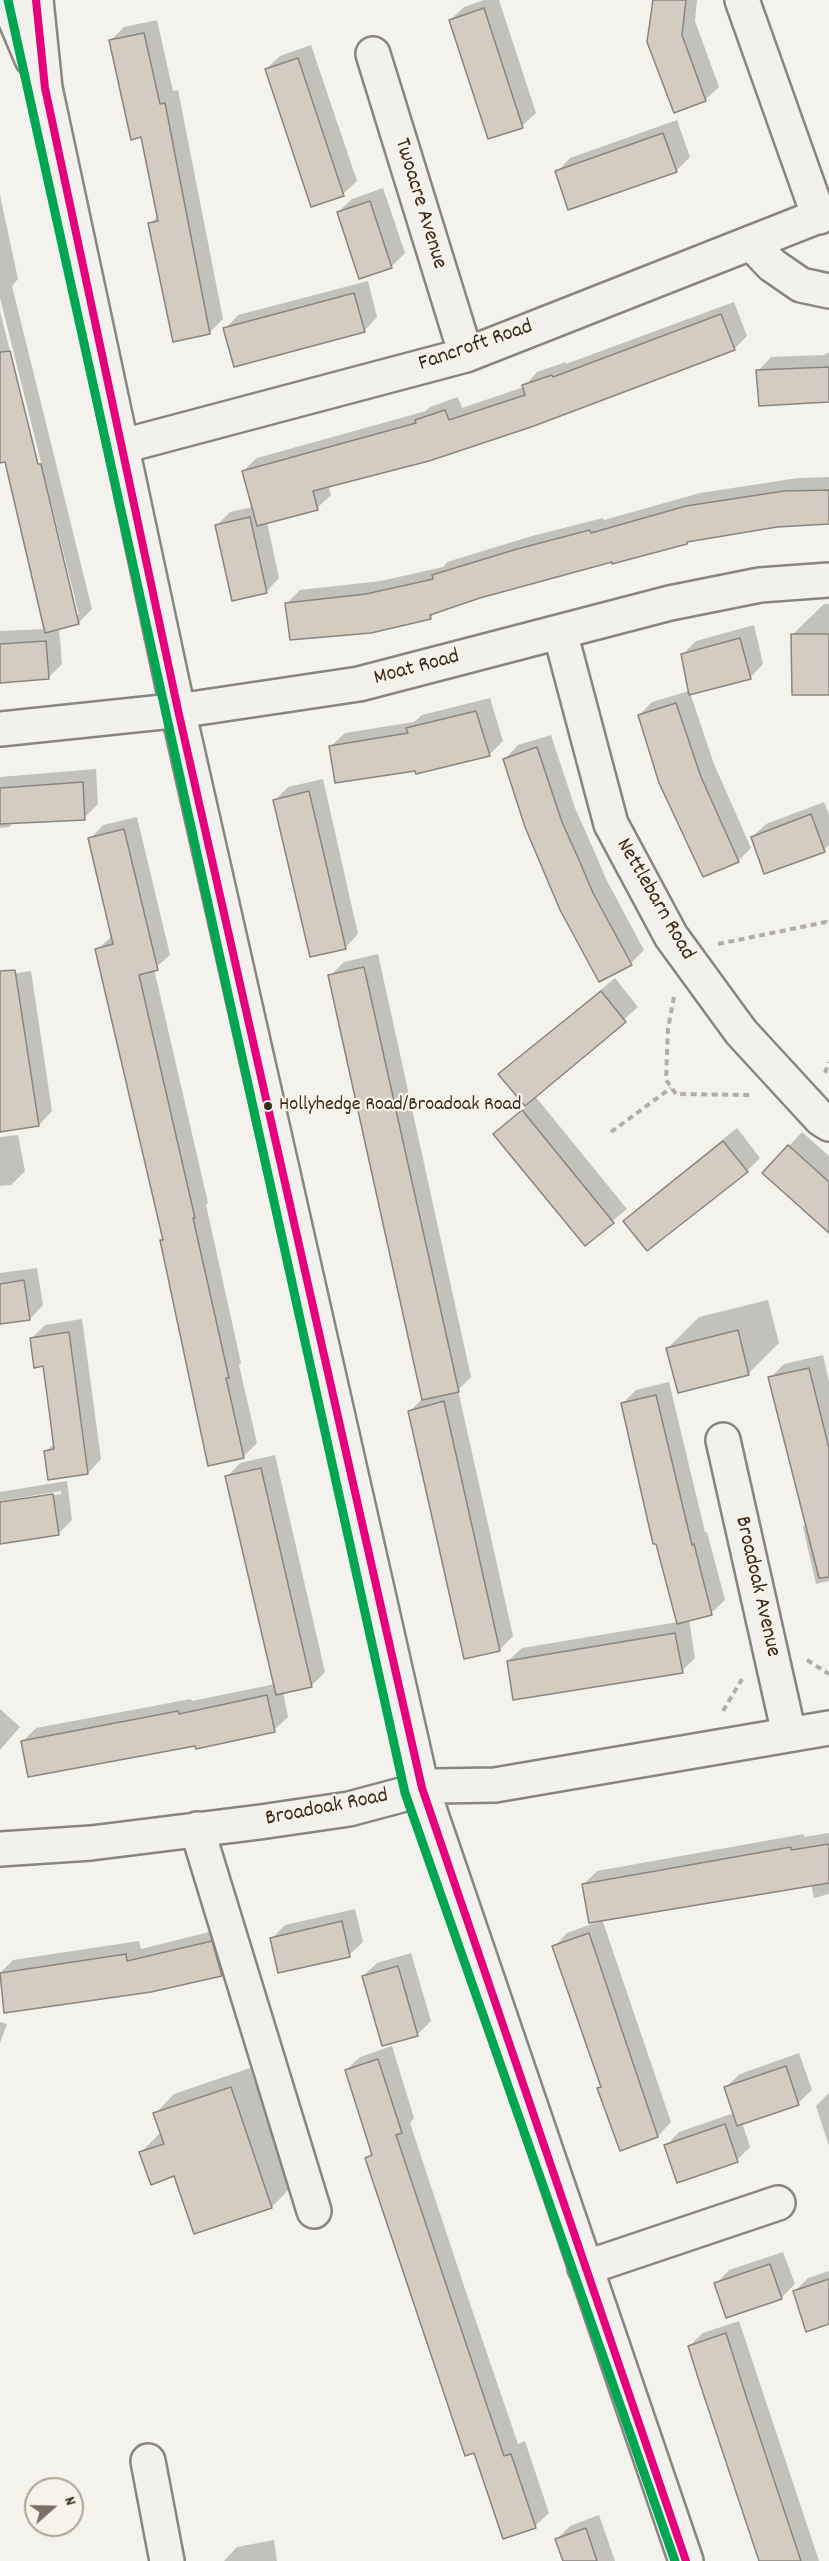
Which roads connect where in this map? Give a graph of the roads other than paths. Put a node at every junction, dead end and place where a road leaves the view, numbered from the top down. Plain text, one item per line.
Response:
1 (7, 0) edge
2 (36, 0) edge
3 (742, 0) edge
4 (373, 54) dead end
5 (45, 88) junction
6 (824, 215) edge
7 (751, 243) junction
8 (829, 291) edge
9 (466, 355) junction
10 (123, 446) junction
11 (829, 580) edge
12 (560, 632) junction
13 (178, 710) junction
14 (0, 729) edge
15 (829, 1124) edge
16 (723, 1440) dead end
17 (829, 1728) edge
18 (789, 1734) junction
19 (422, 1788) junction
20 (197, 1830) junction
21 (0, 1849) edge
22 (778, 2203) dead end
23 (314, 2211) dead end
24 (585, 2268) junction
25 (148, 2461) dead end
26 (167, 2561) edge
27 (686, 2561) edge

1 - 5 street
2 - 5 street
3 - 6 street, Fancroft Road
4 - 9 street, Twoacre Avenue
5 - 10 street
6 - 7 street, Fancroft Road
7 - 8 street
7 - 9 street, Fancroft Road
9 - 10 street, Fancroft Road
10 - 13 street
11 - 12 street, Moat Road
12 - 13 street, Moat Road
12 - 15 street, Nettlebarn Road
13 - 14 street, Moat Road
13 - 19 street
16 - 18 street, Broadoak Avenue
17 - 18 street, Broadoak Road
18 - 19 street, Broadoak Road
19 - 20 street, Broadoak Road
19 - 24 street
20 - 21 street, Broadoak Road
20 - 23 street
22 - 24 street
24 - 27 street
25 - 26 street

